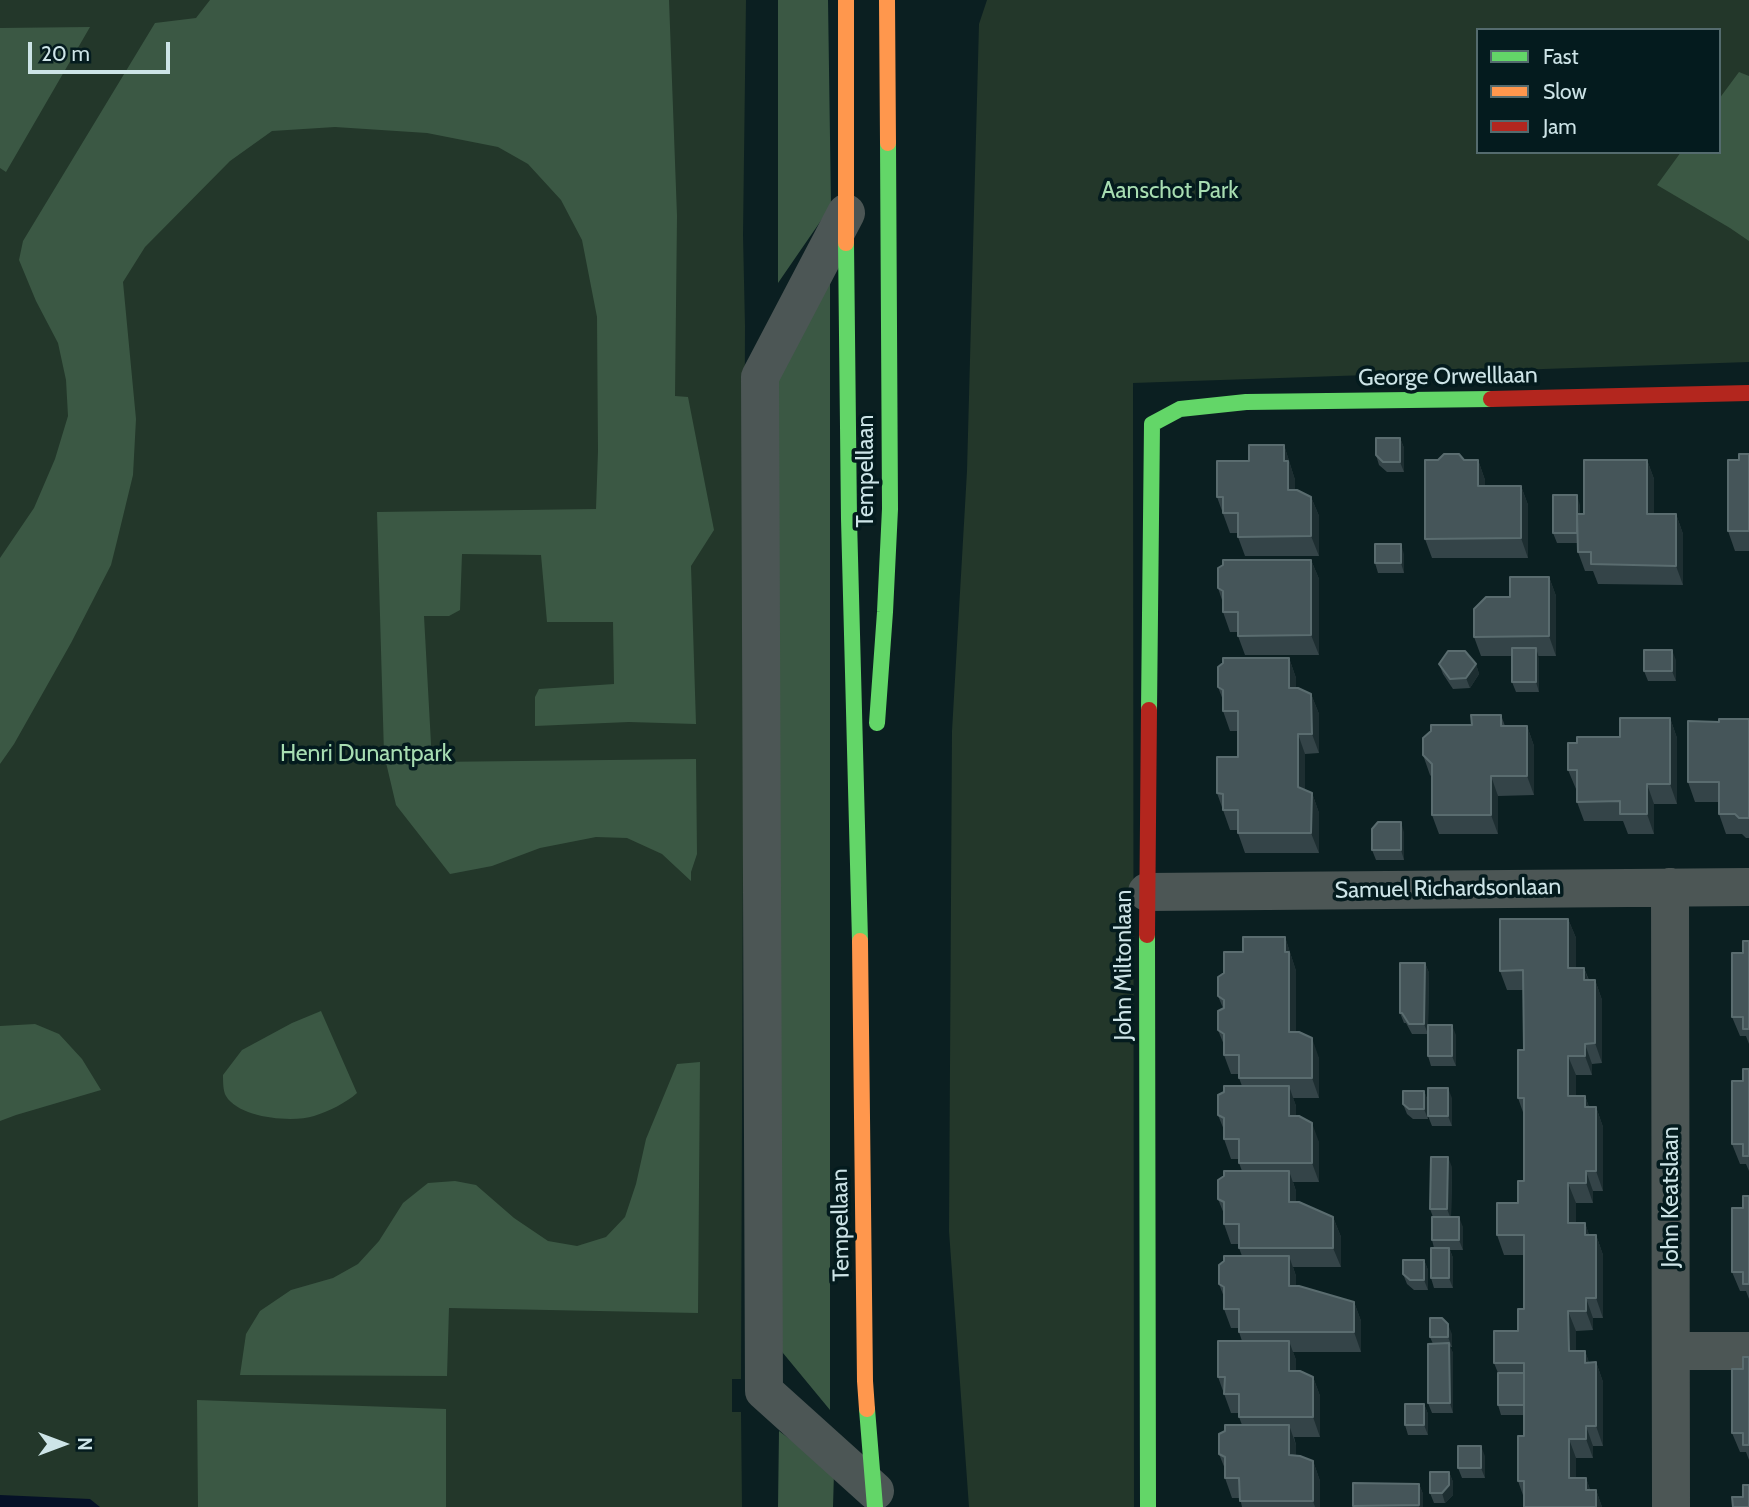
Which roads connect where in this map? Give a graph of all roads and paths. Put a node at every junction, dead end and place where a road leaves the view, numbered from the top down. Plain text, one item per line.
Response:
1 (846, 0) edge
2 (887, 0) edge
3 (846, 213) junction
4 (1749, 393) edge
5 (1152, 424) joint
6 (876, 736) dead end
7 (872, 791) dead end
8 (1670, 887) junction
9 (1749, 887) edge
10 (1147, 892) junction
11 (860, 942) junction
12 (1671, 1351) junction
13 (1749, 1351) edge
14 (875, 1499) edge
15 (1148, 1507) edge
16 (1671, 1507) edge

1 - 3 main road, Tempellaan
2 - 6 main road, Tempellaan
3 - 11 main road, Tempellaan
3 - 14 street
4 - 5 main road, George Orwelllaan
5 - 10 main road, John Miltonlaan
7 - 11 main road, Tempellaan
8 - 9 street, Samuel Richardsonlaan
8 - 10 street, Samuel Richardsonlaan
8 - 12 street, John Keatslaan
10 - 15 main road, John Miltonlaan
11 - 14 main road, Tempellaan
12 - 13 street
12 - 16 street, John Keatslaan

